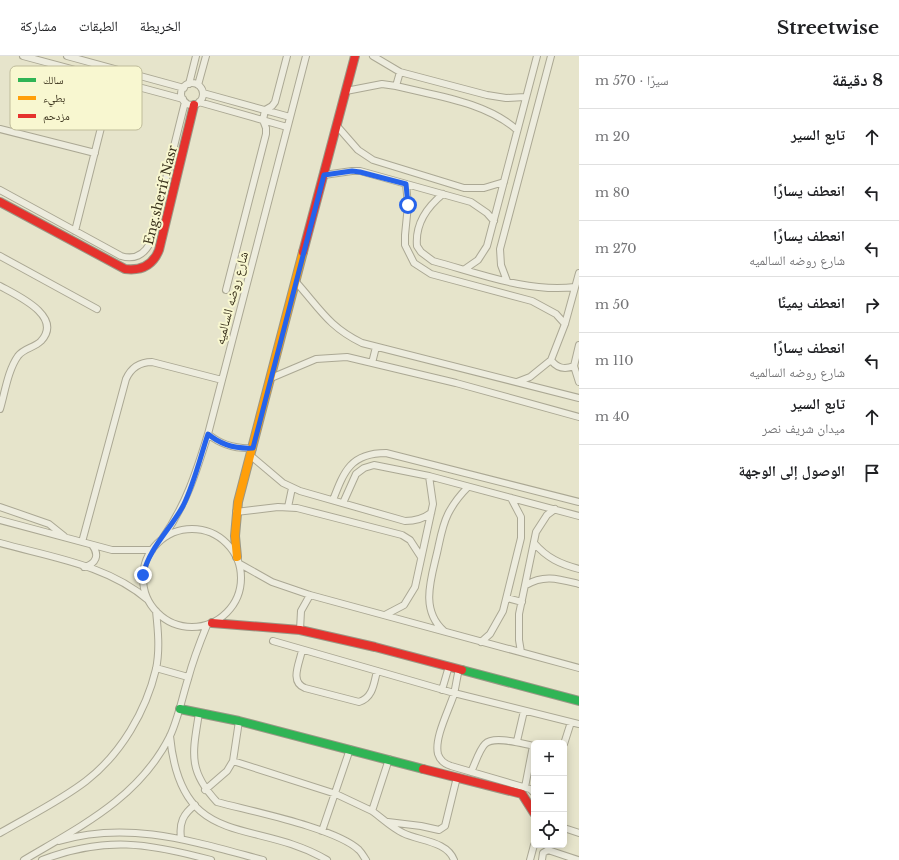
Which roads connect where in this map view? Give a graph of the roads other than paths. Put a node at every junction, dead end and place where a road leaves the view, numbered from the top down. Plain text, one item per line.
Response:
1 (23, 56) edge
2 (67, 56) edge
3 (196, 56) edge
4 (206, 56) edge
5 (287, 56) edge
6 (306, 56) edge
7 (355, 56) edge
8 (373, 56) edge
9 (537, 56) edge
10 (551, 56) edge
11 (60, 66) edge
12 (107, 66) edge
13 (400, 72) junction
14 (142, 75) edge
15 (198, 85) junction
16 (186, 86) junction
17 (396, 86) junction
18 (142, 89) edge
19 (346, 91) junction
20 (203, 93) junction
21 (526, 97) junction
22 (184, 101) junction
23 (197, 104) junction
24 (265, 110) junction
25 (290, 117) junction
26 (262, 120) junction
27 (337, 126) junction
28 (287, 127) junction
29 (0, 129) edge
30 (101, 130) edge
31 (517, 130) junction
32 (95, 153) junction
33 (324, 175) junction
34 (504, 182) junction
35 (406, 184) junction
36 (464, 188) junction
37 (0, 190) edge
38 (443, 194) junction
39 (461, 198) junction
40 (0, 202) edge
41 (27, 205) junction
42 (22, 214) junction
43 (494, 222) junction
44 (75, 231) junction
45 (487, 246) junction
46 (500, 249) junction
47 (0, 256) edge
48 (465, 270) junction
49 (579, 273) edge
50 (507, 281) junction
51 (296, 282) junction
52 (0, 286) edge
53 (576, 287) junction
54 (536, 288) junction
55 (226, 290) dead end
56 (532, 301) junction
57 (97, 308) dead end
58 (565, 324) junction
59 (579, 346) edge
60 (376, 347) junction
61 (551, 360) junction
62 (372, 363) junction
63 (574, 366) junction
64 (271, 378) junction
65 (222, 380) junction
66 (517, 382) junction
67 (579, 382) edge
68 (579, 398) edge
69 (0, 408) edge
70 (579, 417) edge
71 (208, 434) junction
72 (252, 452) junction
73 (429, 476) junction
74 (468, 487) junction
75 (292, 488) junction
76 (511, 498) junction
77 (333, 500) junction
78 (579, 502) edge
79 (344, 503) junction
80 (0, 507) edge
81 (288, 507) junction
82 (555, 509) junction
83 (236, 512) junction
84 (431, 513) junction
85 (579, 516) edge
86 (396, 518) junction
87 (0, 520) edge
88 (392, 532) junction
89 (65, 537) junction
90 (521, 538) junction
91 (162, 539) junction
92 (82, 542) junction
93 (534, 542) junction
94 (0, 543) edge
95 (92, 545) junction
96 (152, 550) junction
97 (421, 557) junction
98 (238, 560) junction
99 (84, 567) junction
100 (579, 569) edge
101 (579, 584) edge
102 (526, 586) junction
103 (415, 587) junction
104 (428, 591) junction
105 (310, 595) junction
106 (507, 598) junction
107 (148, 600) junction
108 (522, 602) junction
109 (156, 611) junction
110 (376, 613) junction
111 (210, 624) junction
112 (300, 630) junction
113 (445, 632) junction
114 (273, 641) dead end
115 (481, 642) junction
116 (302, 650) junction
117 (521, 652) junction
118 (449, 666) junction
119 (156, 668) junction
120 (579, 668) edge
121 (459, 669) junction
122 (376, 671) junction
123 (188, 677) junction
124 (442, 690) junction
125 (454, 693) junction
126 (579, 701) edge
127 (180, 709) junction
128 (524, 711) junction
129 (199, 713) junction
130 (239, 721) junction
131 (571, 722) junction
132 (579, 724) edge
133 (170, 736) junction
134 (565, 740) edge
135 (517, 741) junction
136 (531, 745) edge
137 (350, 749) junction
138 (388, 759) junction
139 (531, 760) edge
140 (233, 761) junction
141 (471, 772) junction
142 (458, 777) junction
143 (525, 787) junction
144 (205, 790) junction
145 (531, 790) edge
146 (336, 794) junction
147 (195, 805) junction
148 (372, 811) junction
149 (533, 812) edge
150 (387, 821) junction
151 (567, 829) edge
152 (322, 831) junction
153 (0, 833) edge
154 (579, 834) edge
155 (181, 838) junction
156 (52, 844) junction
157 (533, 848) edge
158 (24, 860) edge
159 (42, 860) edge
160 (211, 860) edge
161 (263, 860) edge
162 (327, 860) edge
163 (366, 860) edge
164 (454, 860) edge
165 (530, 860) edge
166 (542, 860) edge
167 (578, 860) edge

1 - 11 street
2 - 12 street
3 - 16 street
4 - 15 street
5 - 24 street
6 - 25 street, شارع روضه السالميه
7 - 19 street
8 - 13 street
9 - 21 street
10 - 46 street
13 - 17 street
13 - 21 street
14 - 16 street
15 - 16 street
15 - 20 street
16 - 22 street
17 - 19 street
17 - 31 street
18 - 22 street
19 - 27 street
20 - 23 street
20 - 24 street
21 - 31 street
22 - 23 street
22 - 44 street
23 - 26 street
23 - 42 street, Eng.sherif Nasr
24 - 25 street
24 - 26 street
25 - 28 street, شارع روضه السالميه
26 - 28 street
26 - 55 street
27 - 33 street
27 - 36 street
28 - 65 street, شارع روضه السالميه
29 - 32 street
30 - 32 street
31 - 34 street
32 - 44 street
33 - 35 street
33 - 51 street
34 - 36 street
34 - 43 street
35 - 38 street
35 - 56 street
36 - 39 street
37 - 41 street
38 - 39 street
38 - 48 street
39 - 43 street
40 - 42 street, Eng.sherif Nasr
41 - 42 street
41 - 44 street
43 - 45 street
45 - 46 street
45 - 48 street
46 - 50 street
47 - 57 street
48 - 50 street
49 - 53 street
50 - 54 street
51 - 60 street
51 - 64 street
52 - 69 street
53 - 54 street
53 - 58 street
54 - 56 street
56 - 58 street
58 - 61 street
59 - 63 street
60 - 62 street
60 - 66 street
61 - 63 street
61 - 66 street
62 - 64 street
62 - 70 street
63 - 67 street
64 - 72 street
65 - 71 street, شارع روضه السالميه
65 - 92 street
66 - 68 street
71 - 72 street
71 - 91 street, شارع روضه السالميه
72 - 75 street
72 - 83 street
73 - 74 street
73 - 79 street
73 - 84 street
74 - 76 street
74 - 104 street
75 - 77 street
75 - 81 street
76 - 82 street
76 - 90 street
77 - 78 street
77 - 79 street
79 - 86 street
80 - 89 street
81 - 83 street
81 - 88 street
82 - 85 street
82 - 93 street
83 - 98 street
84 - 86 street
84 - 97 street
86 - 88 street
87 - 89 street
88 - 97 street
89 - 92 street
90 - 93 street
90 - 106 street
91 - 96 street
91 - 98 street
92 - 95 street
93 - 100 street
93 - 102 street
94 - 99 street
95 - 96 street
95 - 99 street
96 - 107 street
97 - 103 street
98 - 105 street
98 - 111 street
99 - 107 street
101 - 102 street
102 - 108 street
103 - 104 street
103 - 110 street
104 - 113 street
105 - 110 street
105 - 112 street
106 - 108 street
106 - 115 street
107 - 109 street
108 - 117 street
109 - 111 street
109 - 119 street
110 - 113 street
111 - 112 street
111 - 123 street
112 - 118 street
113 - 115 street
114 - 116 street
115 - 117 street
116 - 122 street
116 - 122 street
117 - 120 street
118 - 121 street
118 - 124 street
119 - 123 street
119 - 153 street
121 - 125 street
121 - 126 street
122 - 124 street
123 - 127 street
124 - 125 street
125 - 128 street
125 - 141 street
127 - 129 street
127 - 133 street
128 - 131 street
128 - 135 street
129 - 130 street
129 - 144 street
130 - 137 street
130 - 140 street
131 - 132 street
131 - 134 street
133 - 147 street
133 - 156 street
135 - 136 street
135 - 141 street
137 - 138 street
137 - 146 street
138 - 142 street
138 - 148 street
139 - 143 street
140 - 144 street
140 - 146 street
141 - 143 street
142 - 149 street
142 - 150 street
143 - 145 street
144 - 152 street
146 - 148 street
146 - 152 street
147 - 155 street
147 - 162 street
148 - 150 street
150 - 164 street
151 - 154 street
152 - 163 street
155 - 156 street
155 - 161 street
156 - 158 street
157 - 165 street
159 - 160 street
166 - 167 street

